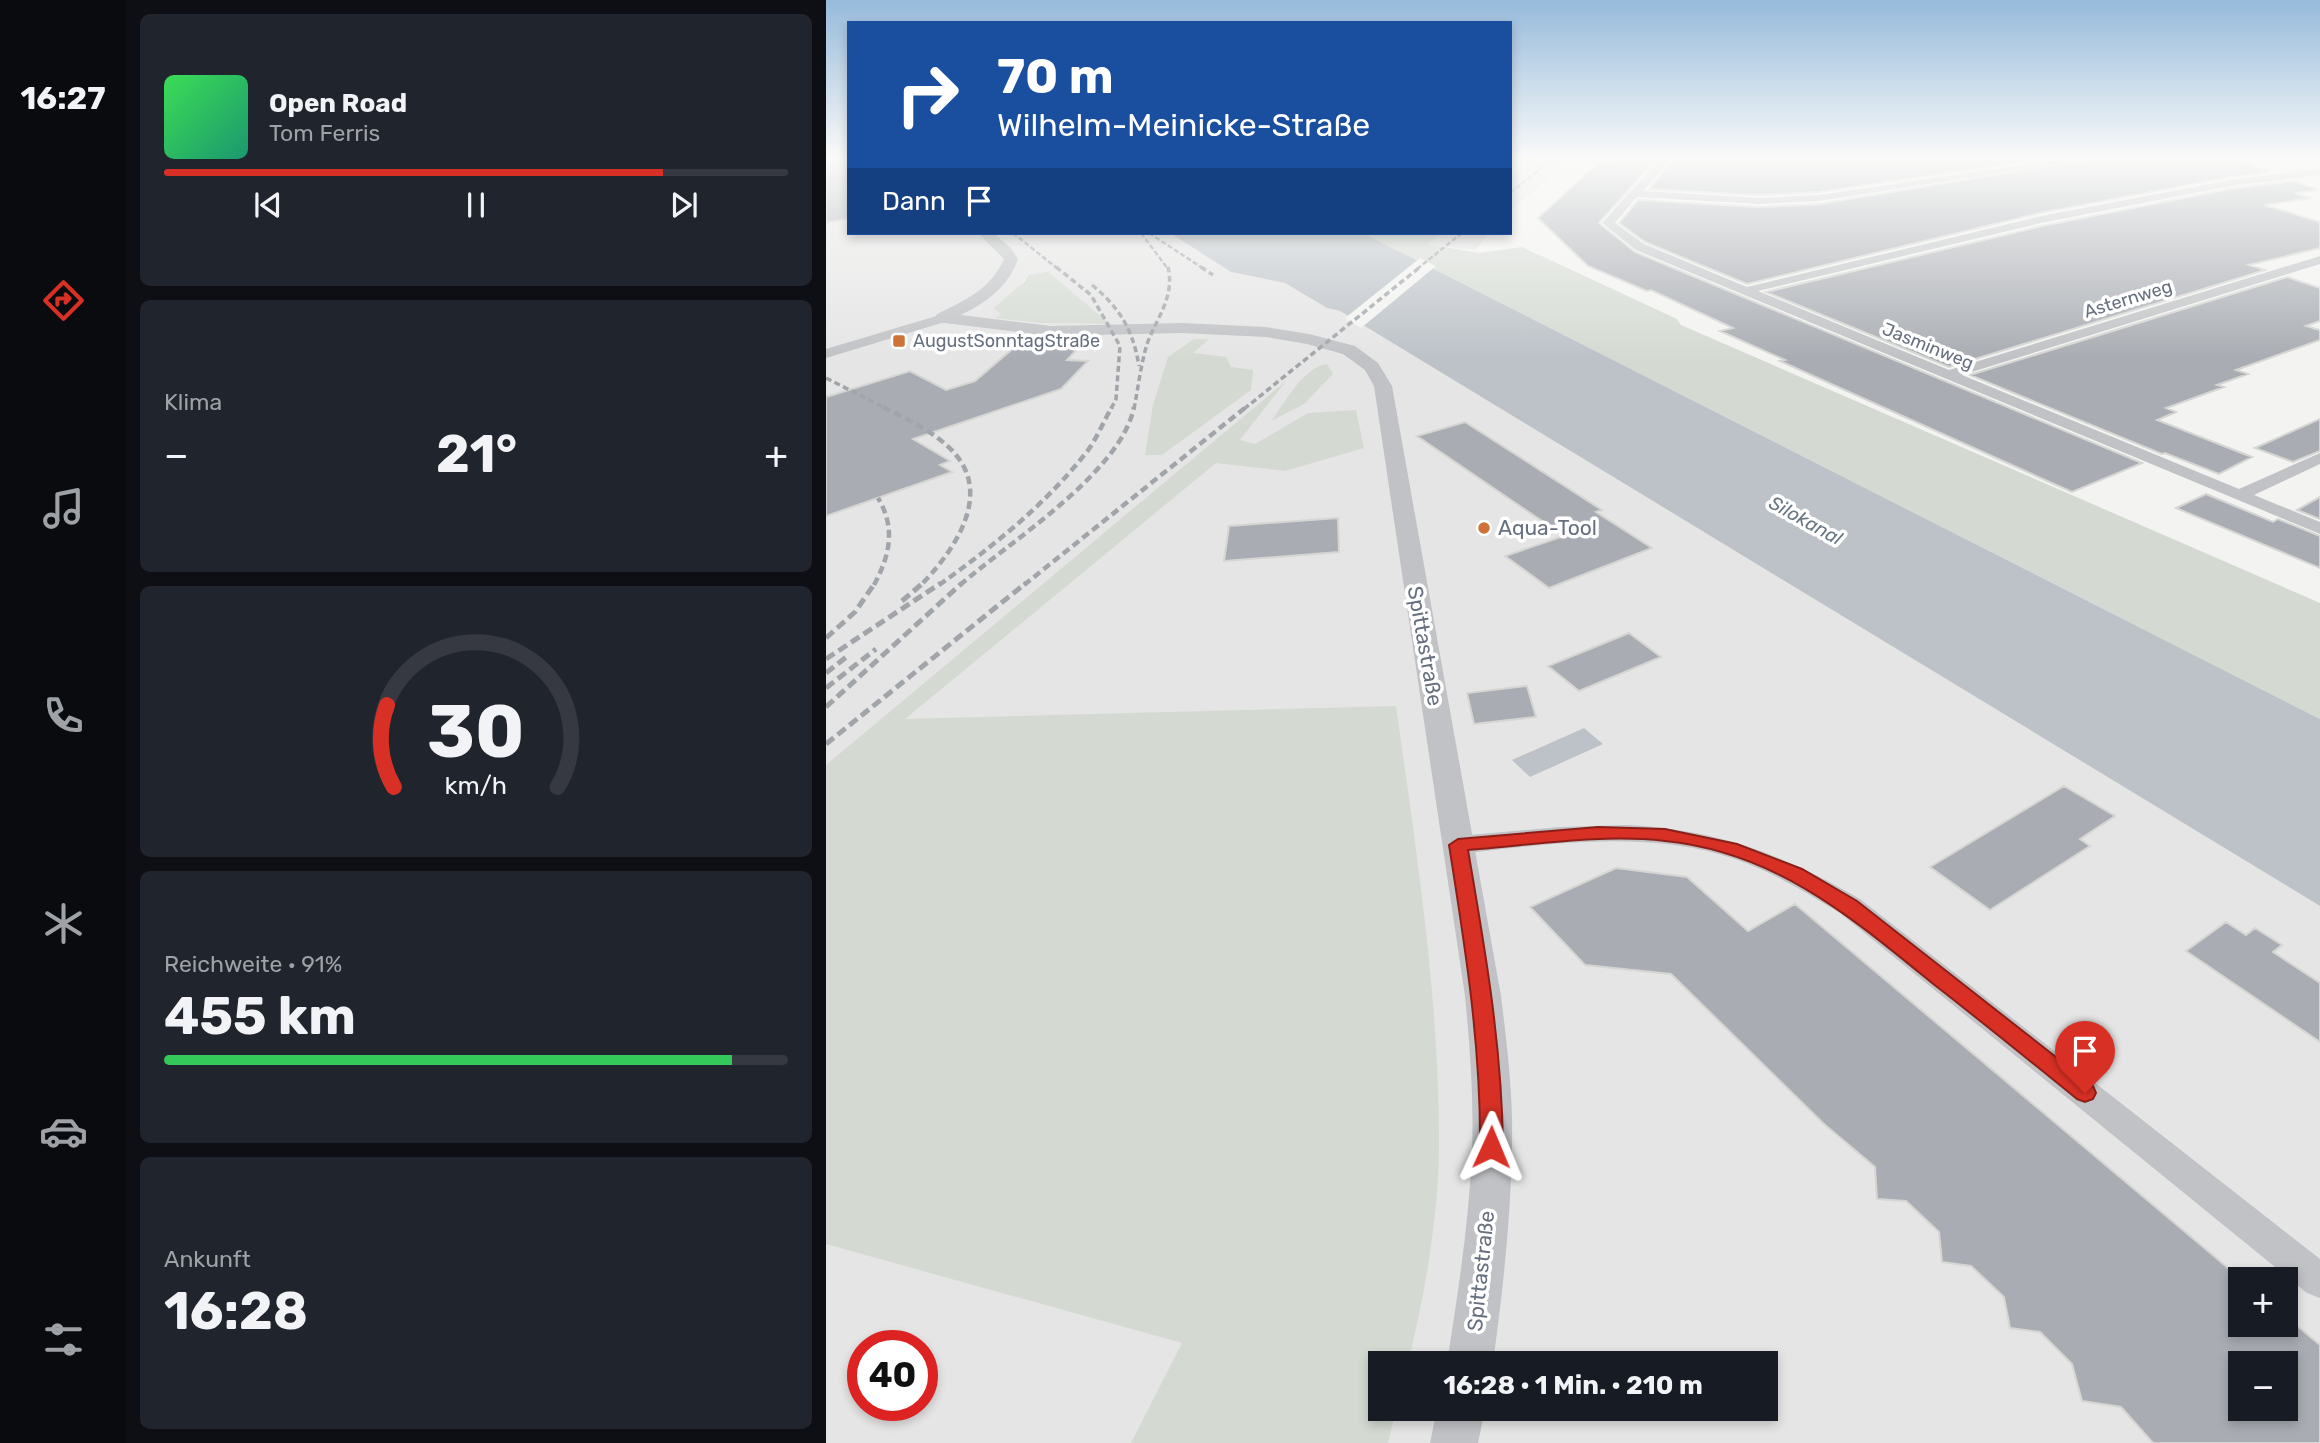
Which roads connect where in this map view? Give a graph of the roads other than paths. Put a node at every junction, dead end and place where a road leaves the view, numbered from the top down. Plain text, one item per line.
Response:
1 (1610, 224) edge
2 (2018, 224) edge
3 (987, 235) edge
4 (2320, 260) edge
5 (1745, 291) junction
6 (943, 318) junction
7 (826, 354) edge
8 (1948, 374) junction
9 (2320, 458) edge
10 (2239, 495) junction
11 (2320, 529) edge
12 (1458, 845) junction
13 (2320, 1281) edge
14 (1471, 1351) edge
15 (1459, 1421) edge
16 (1454, 1443) edge

1 - 5 street, Jasminweg
2 - 5 street
3 - 6 street
4 - 8 street, Asternweg
5 - 8 street, Jasminweg
6 - 7 street
6 - 12 street, Spittastraße
8 - 10 street, Jasminweg
9 - 10 street
10 - 11 street, Jasminweg
12 - 13 street
12 - 14 street, Spittastraße
15 - 16 street

